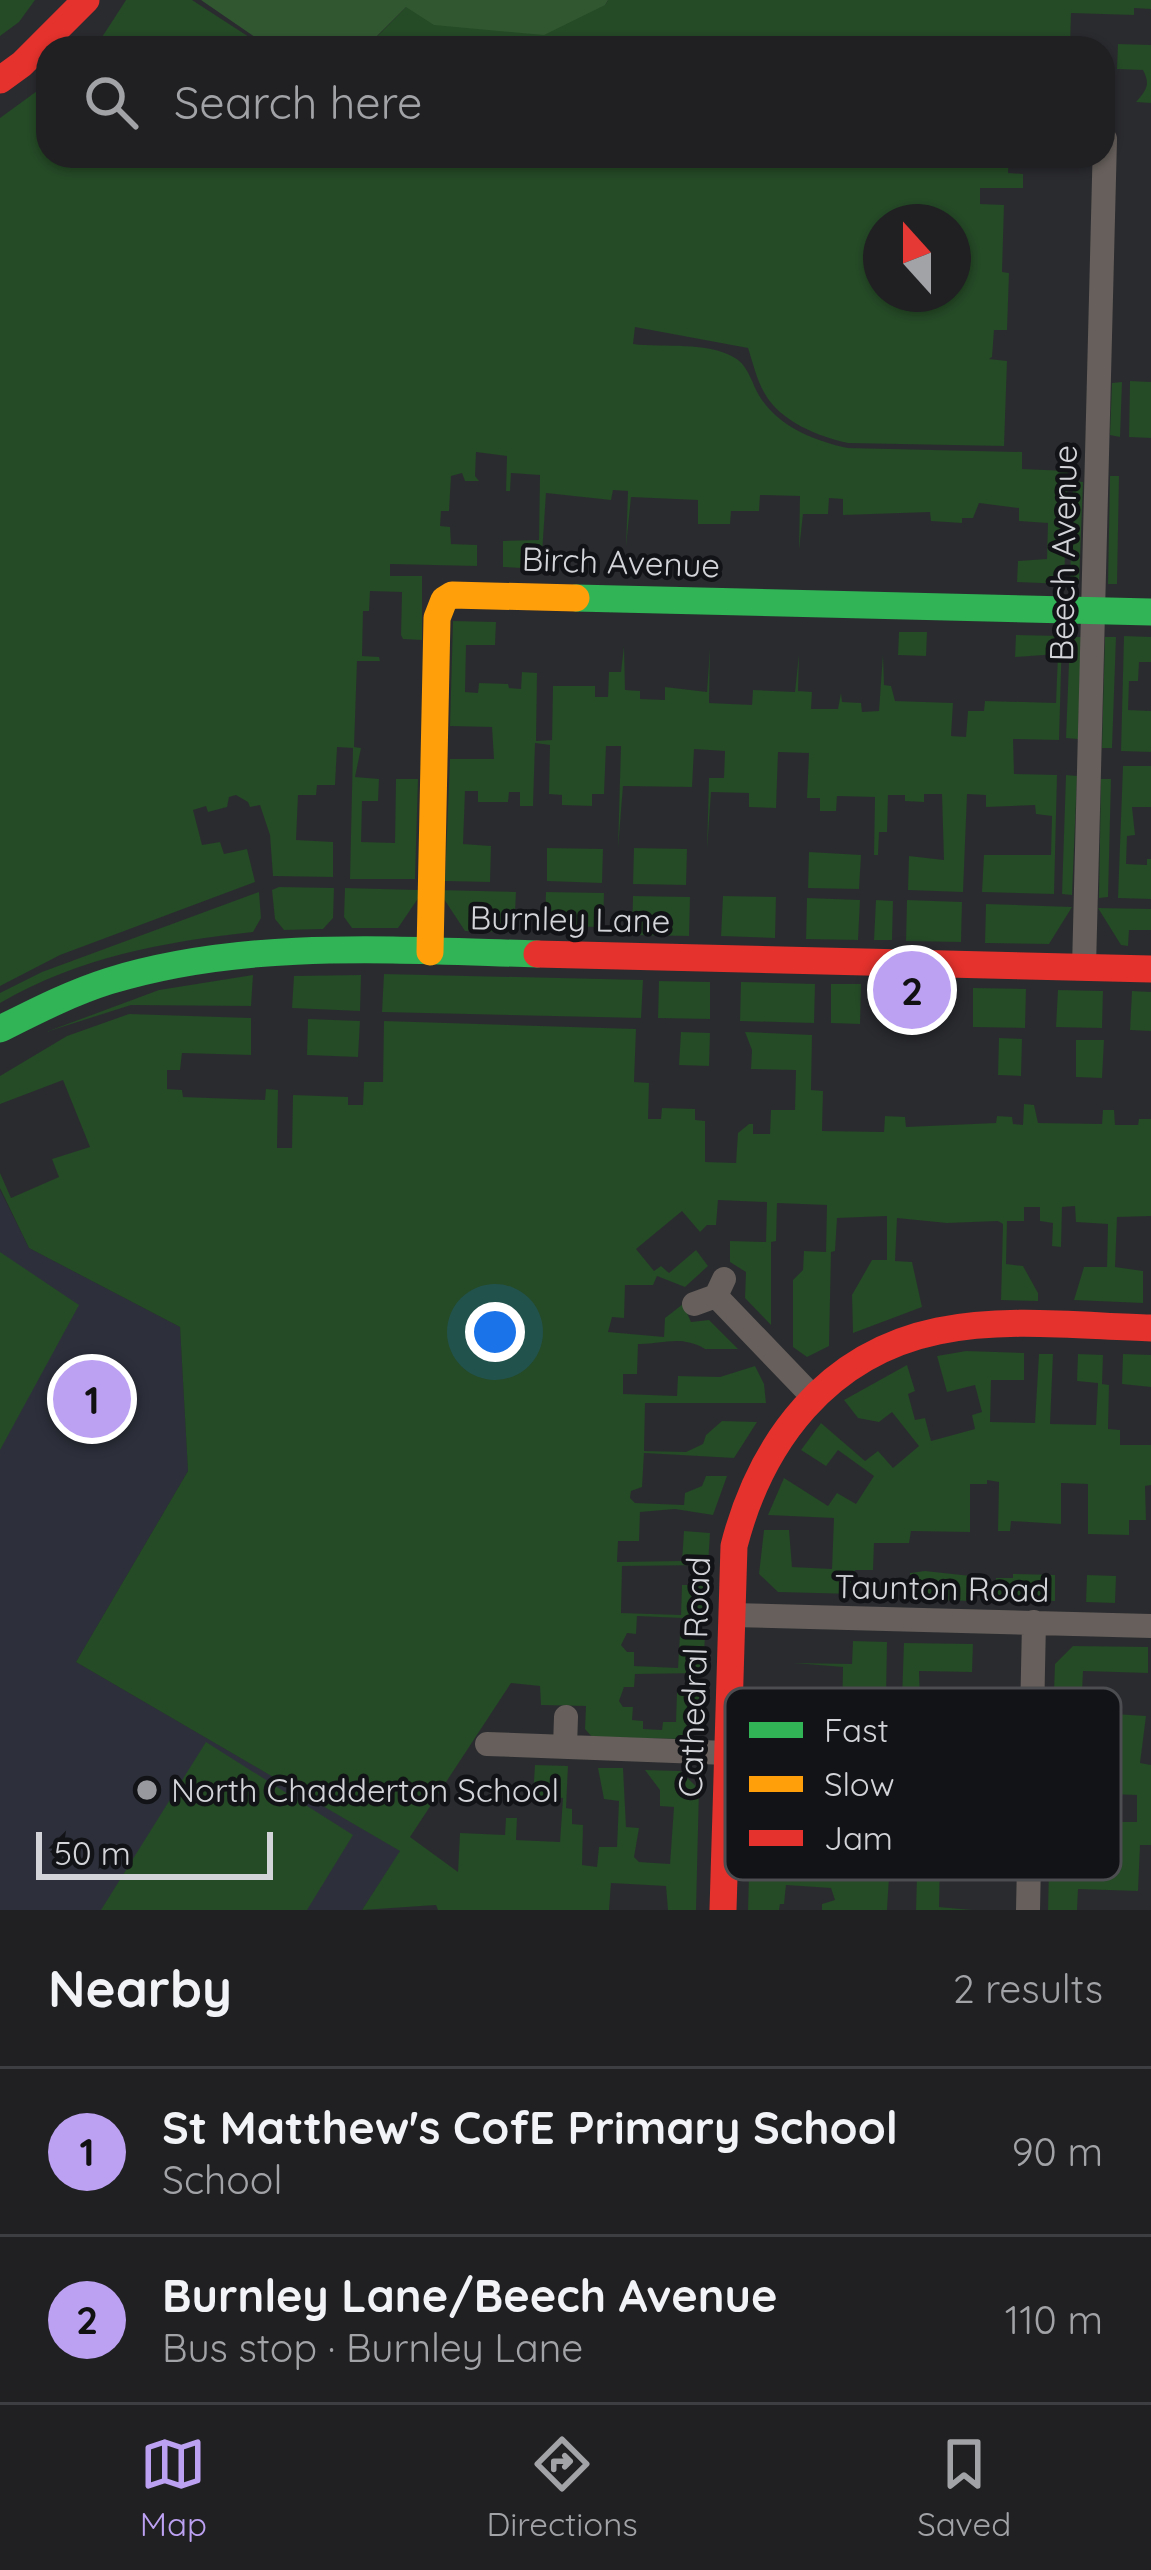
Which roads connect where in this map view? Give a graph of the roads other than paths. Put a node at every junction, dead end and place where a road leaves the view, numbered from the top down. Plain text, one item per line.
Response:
1 (86, 0) edge
2 (50, 36) edge
3 (36, 50) edge
4 (0, 80) edge
5 (1104, 168) edge
6 (1095, 610) junction
7 (1151, 612) edge
8 (430, 952) junction
9 (1084, 968) junction
10 (1151, 970) edge
11 (0, 1030) edge
12 (711, 1293) dead end
13 (1151, 1328) edge
14 (812, 1396) junction
15 (730, 1615) junction
16 (1034, 1622) junction
17 (1151, 1626) edge
18 (728, 1688) edge
19 (1033, 1688) edge
20 (566, 1718) dead end
21 (487, 1744) dead end
22 (565, 1747) junction
23 (725, 1753) edge
24 (725, 1832) edge
25 (1029, 1880) edge
26 (723, 1910) edge
27 (1028, 1910) edge

1 - 2 street
3 - 4 street
5 - 6 street, Beech Avenue
6 - 7 street, Birch Avenue
6 - 8 street, Birch Avenue
6 - 9 street, Beech Avenue
8 - 9 street, Burnley Lane
8 - 11 street, Burnley Lane
9 - 10 street, Burnley Lane
12 - 14 street
13 - 14 street, Cathedral Road
14 - 15 street, Cathedral Road
15 - 16 street, Taunton Road
15 - 18 street, Cathedral Road
16 - 17 street, Taunton Road
16 - 19 street
20 - 22 street
21 - 22 street
22 - 23 street
24 - 26 street, Cathedral Road
25 - 27 street

